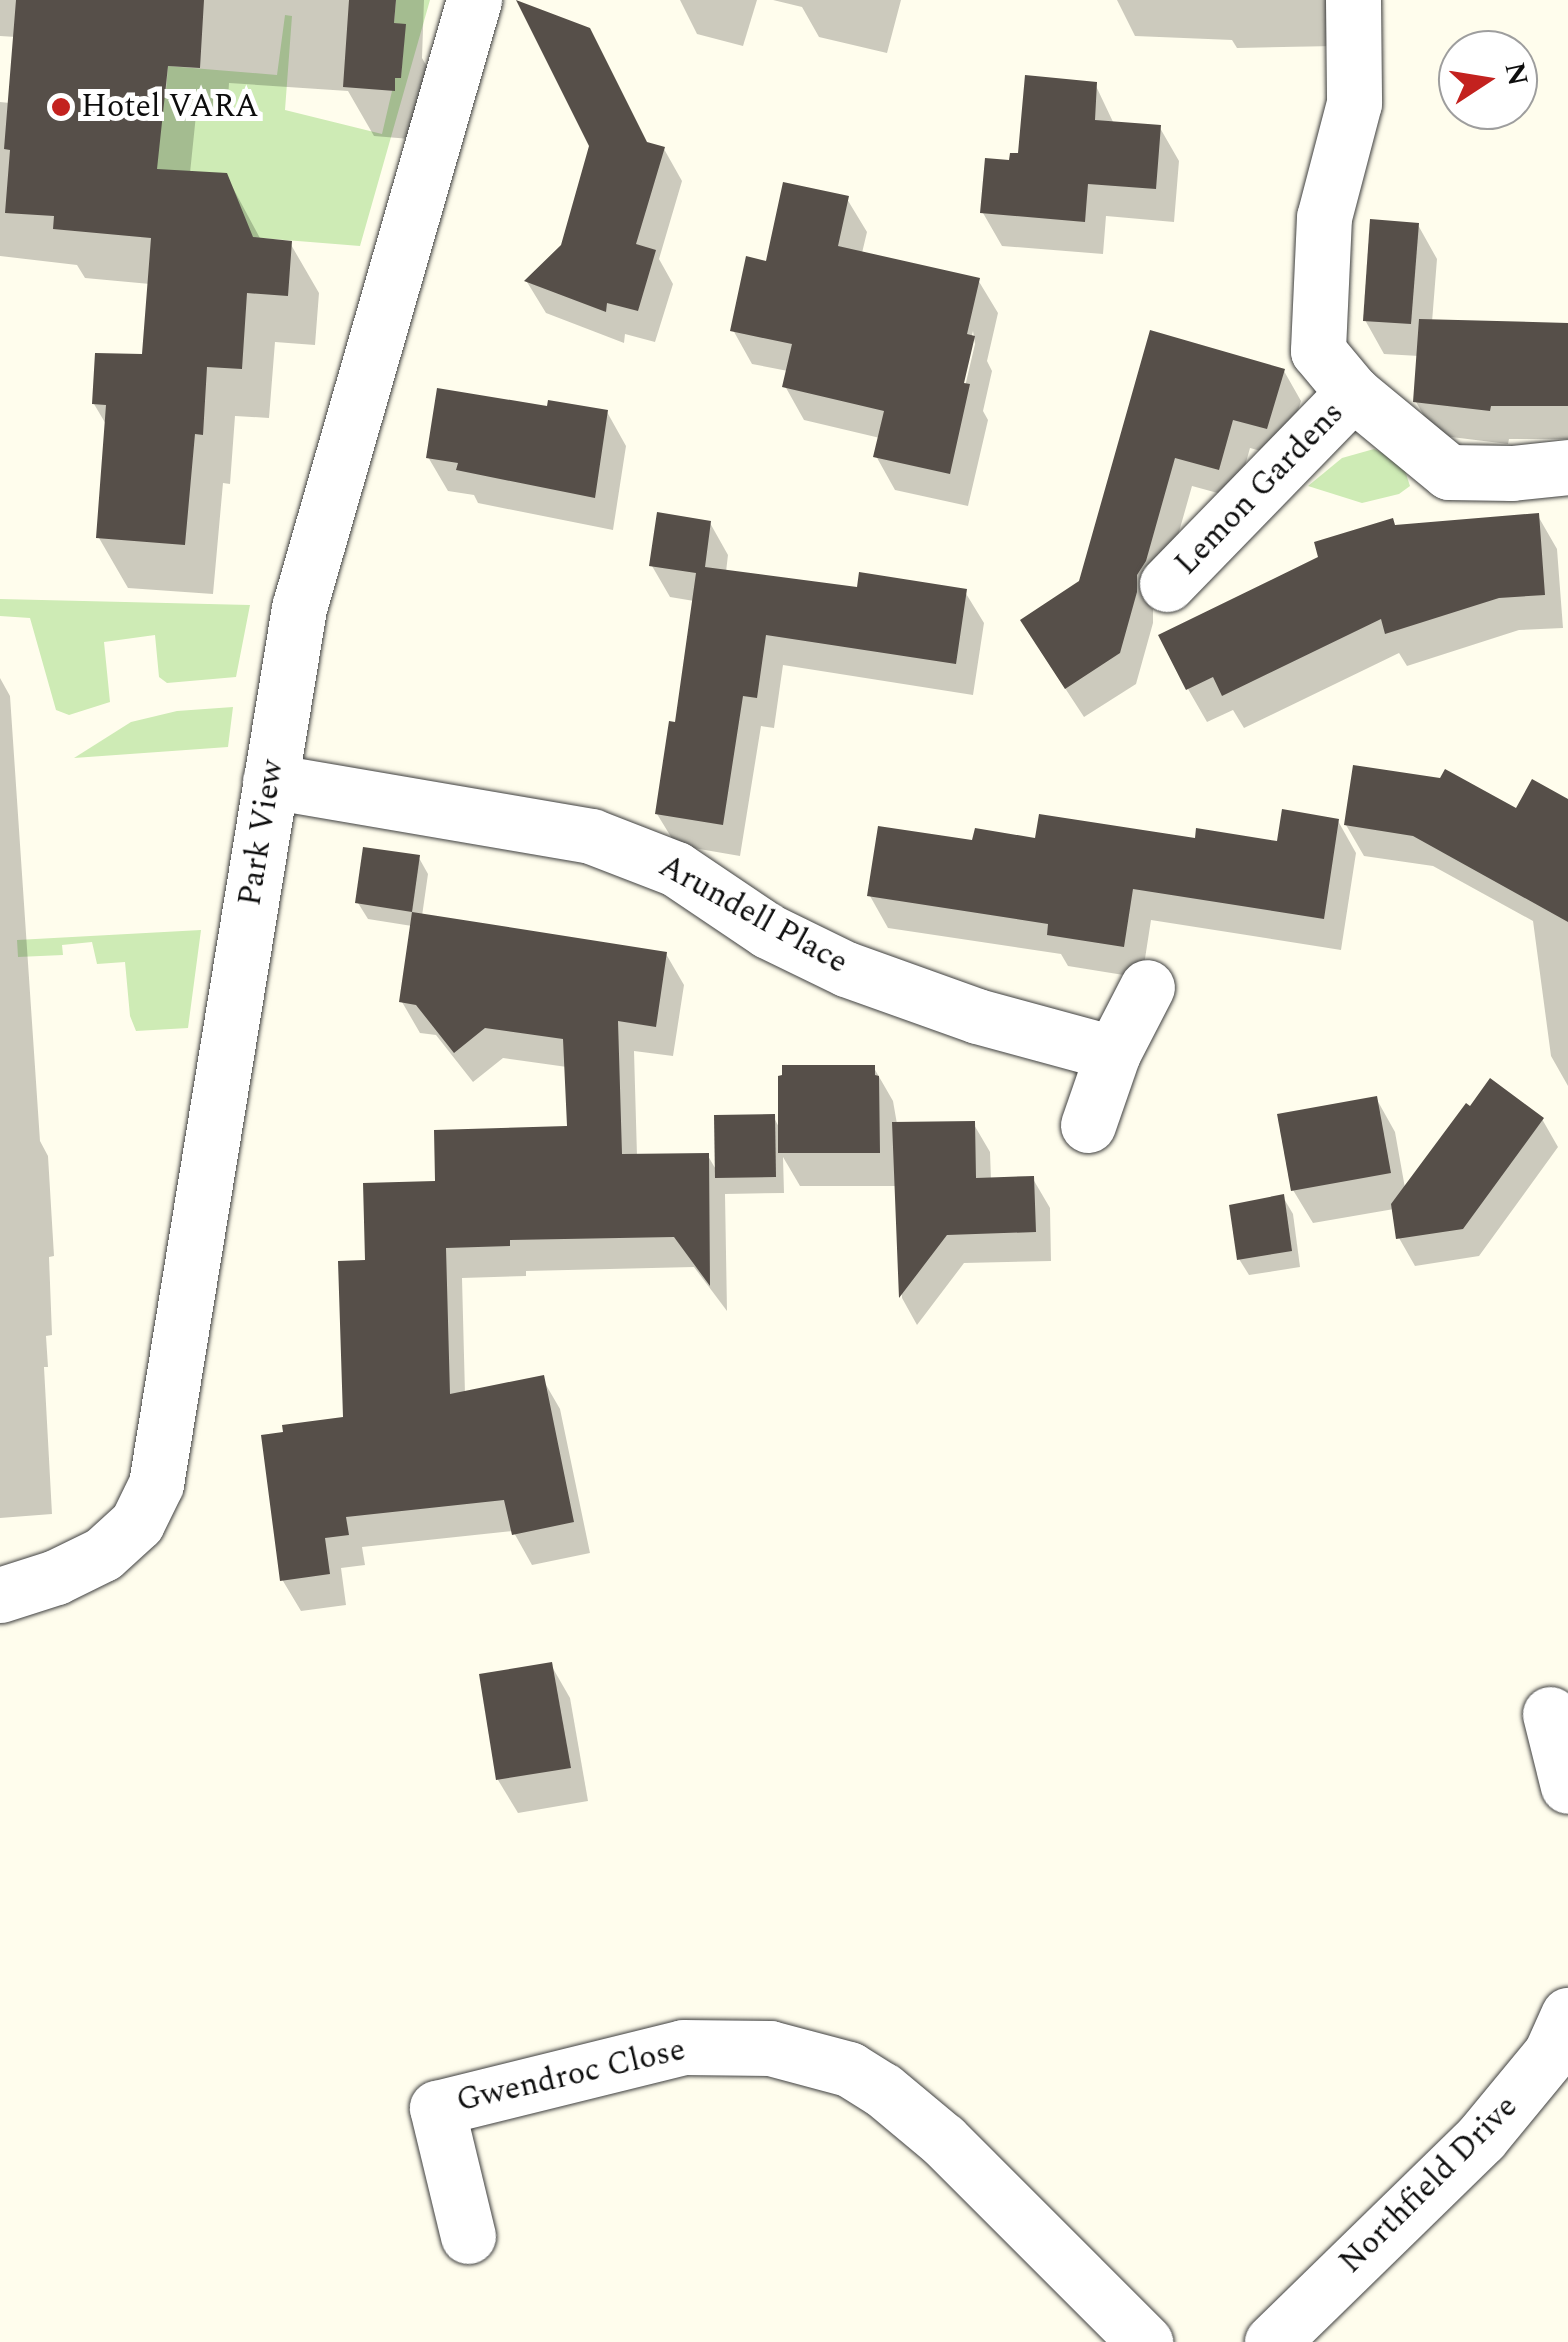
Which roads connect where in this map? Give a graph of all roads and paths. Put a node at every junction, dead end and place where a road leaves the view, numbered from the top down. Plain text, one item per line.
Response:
1 (474, 0) edge
2 (1353, 0) edge
3 (1353, 393) junction
4 (1568, 468) edge
5 (1167, 584) dead end
6 (270, 781) junction
7 (1147, 986) dead end
8 (1112, 1054) junction
9 (1088, 1125) dead end
10 (0, 1595) edge
11 (1550, 1714) dead end
12 (1568, 1786) edge
13 (1568, 2016) edge
14 (468, 2236) dead end
15 (1145, 2342) edge
16 (1272, 2342) edge

1 - 6 street, Park View
2 - 3 street, Lemon Gardens
3 - 4 street, Lemon Gardens
3 - 5 street, Lemon Gardens
6 - 8 street, Arundell Place
6 - 10 street, Park View
7 - 8 street
8 - 9 street
11 - 12 street
13 - 16 street, Northfield Drive
14 - 15 street, Gwendroc Close

